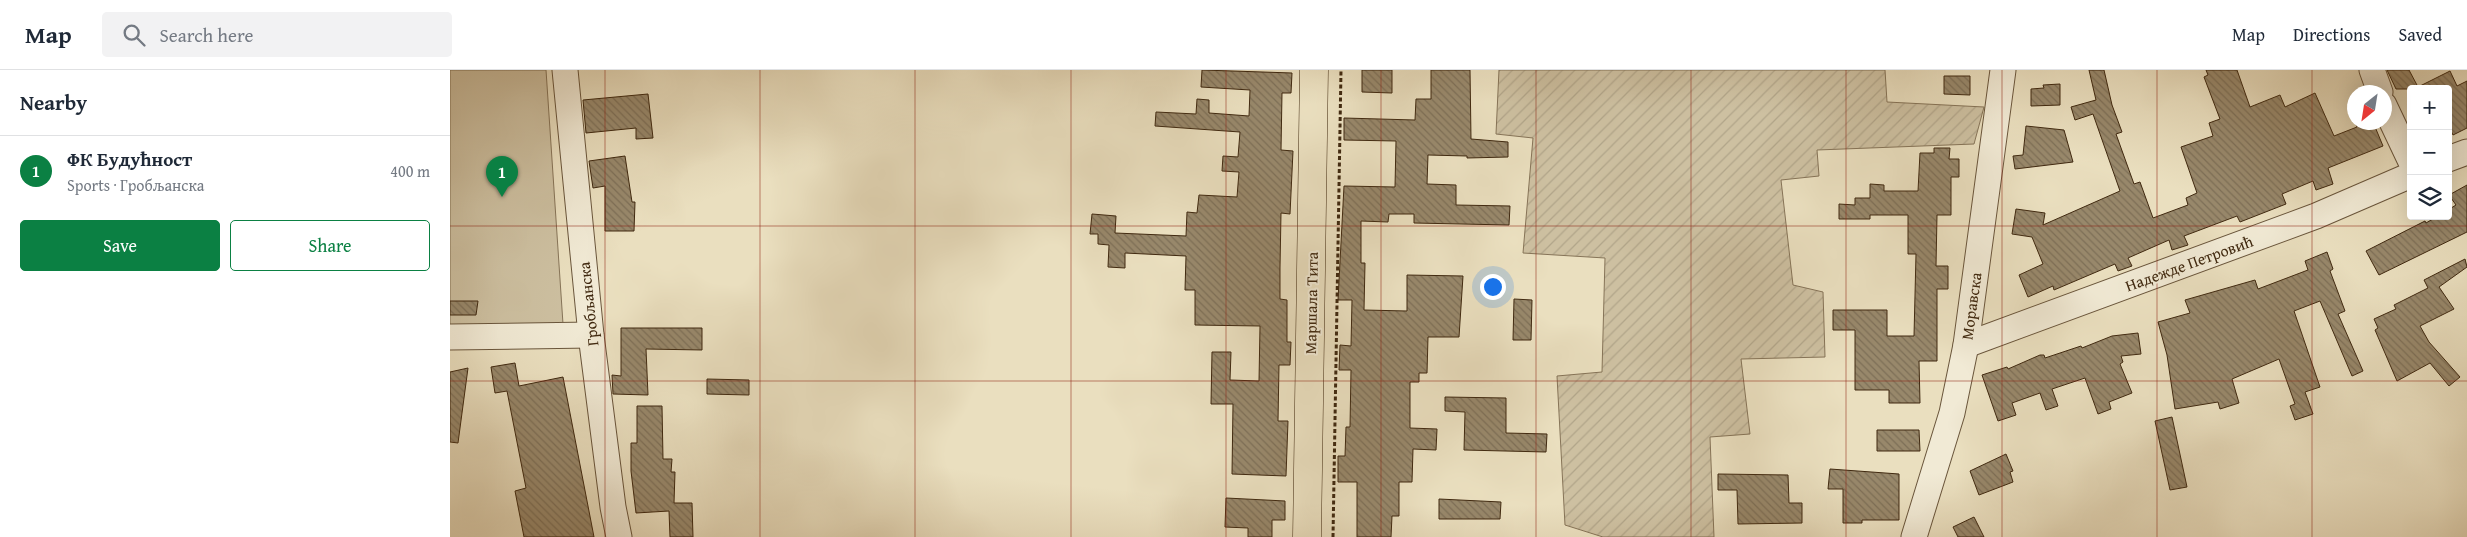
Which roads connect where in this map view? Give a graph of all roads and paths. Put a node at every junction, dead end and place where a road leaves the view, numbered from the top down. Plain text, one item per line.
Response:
1 (565, 70) edge
2 (1314, 70) edge
3 (1341, 70) edge
4 (2003, 70) edge
5 (2372, 70) edge
6 (2377, 85) edge
7 (2392, 122) edge
8 (2467, 152) edge
9 (2407, 154) edge
10 (2452, 158) edge
11 (2407, 177) edge
12 (591, 335) junction
13 (450, 337) edge
14 (1966, 345) junction
15 (620, 537) edge
16 (1307, 537) edge
17 (1333, 537) edge
18 (1914, 537) edge

1 - 12 street, Гробљанска
2 - 16 main road, Маршала Тита
3 - 17 path
4 - 14 street, Моравска
5 - 6 street
7 - 9 street
8 - 10 street
11 - 14 street, Надежде Петровић
12 - 13 street
12 - 15 street, Гробљанска
14 - 18 street, Моравска

